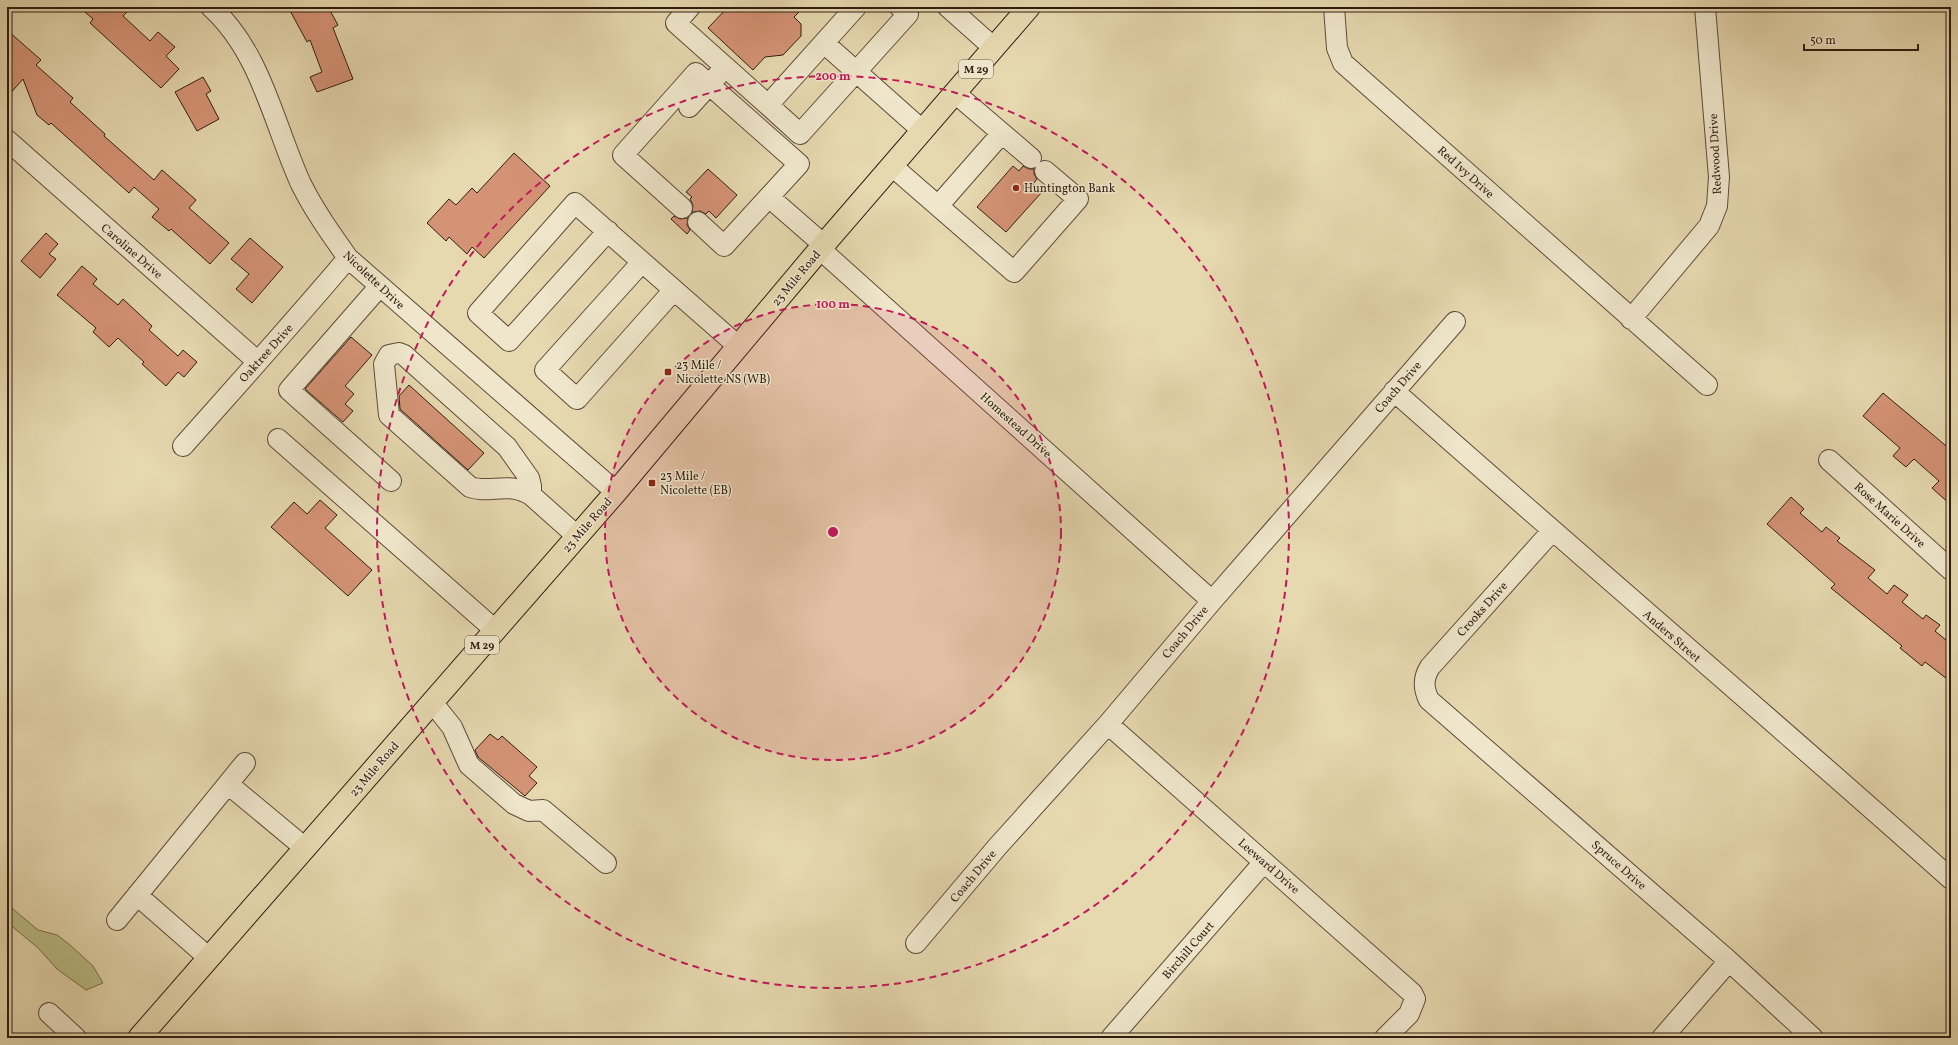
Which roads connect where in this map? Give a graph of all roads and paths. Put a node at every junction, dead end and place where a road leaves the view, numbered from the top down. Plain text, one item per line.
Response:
1 (211, 7) edge
2 (690, 7) edge
3 (856, 7) edge
4 (900, 7) edge
5 (948, 7) edge
6 (1029, 7) edge
7 (1334, 7) edge
8 (1705, 7) edge
9 (824, 43) junction
10 (994, 48) junction
11 (726, 67) junction
12 (856, 72) junction
13 (709, 85) junction
14 (955, 93) junction
15 (768, 105) junction
16 (689, 108) dead end
17 (923, 131) junction
18 (1002, 133) junction
19 (7, 140) edge
20 (892, 166) junction
21 (769, 197) junction
22 (938, 206) junction
23 (682, 208) dead end
24 (698, 222) dead end
25 (608, 231) junction
26 (822, 247) junction
27 (348, 258) junction
28 (642, 262) junction
29 (379, 286) junction
30 (674, 290) junction
31 (1631, 318) junction
32 (1455, 322) dead end
33 (738, 346) junction
34 (257, 361) junction
35 (1707, 385) dead end
36 (1394, 391) junction
37 (278, 439) dead end
38 (183, 446) dead end
39 (1829, 460) dead end
40 (391, 481) dead end
41 (616, 492) junction
42 (531, 495) junction
43 (1552, 531) junction
44 (577, 536) junction
45 (1951, 570) edge
46 (1212, 601) junction
47 (495, 630) junction
48 (1426, 694) joint
49 (432, 702) junction
50 (1108, 724) junction
51 (246, 763) dead end
52 (228, 784) junction
53 (305, 848) junction
54 (1264, 862) junction
55 (606, 863) dead end
56 (1951, 879) edge
57 (137, 895) junction
58 (117, 920) dead end
59 (916, 943) dead end
60 (209, 958) junction
61 (1729, 961) junction
62 (49, 1013) dead end
63 (76, 1038) edge
64 (139, 1038) edge
65 (1112, 1038) edge
66 (1385, 1038) edge
67 (1662, 1038) edge
68 (1813, 1038) edge

1 - 27 street, Nicolette Drive
2 - 11 street
3 - 9 street
4 - 12 street
5 - 10 street
6 - 10 main road, 23 Mile Road / M 29
7 - 31 street, Red Ivy Drive
8 - 31 street, Redwood Drive
9 - 12 street
9 - 15 street
10 - 14 main road, 23 Mile Road / M 29
11 - 13 street
11 - 15 street
12 - 15 street
12 - 17 street
13 - 16 street
13 - 21 street
13 - 23 street
14 - 17 main road, 23 Mile Road / M 29
14 - 18 street
17 - 20 main road, 23 Mile Road / M 29
18 - 22 street
18 - 22 street
19 - 34 street, Caroline Drive
20 - 22 street
20 - 26 main road, 23 Mile Road / M 29
21 - 24 street
21 - 26 street, Homestead Drive
25 - 25 street
25 - 28 street
26 - 33 main road, 23 Mile Road / M 29
26 - 46 street, Homestead Drive
27 - 29 street, Nicolette Drive
27 - 34 street, Oaktree Drive
28 - 30 street
28 - 30 street
29 - 40 street
29 - 41 street, Nicolette Drive
30 - 33 street
31 - 35 street, Red Ivy Drive
32 - 36 street, Coach Drive
33 - 41 main road, 23 Mile Road / M 29
34 - 38 street, Oaktree Drive
36 - 43 street, Anders Street
36 - 46 street, Coach Drive
37 - 47 street
39 - 45 street, Rose Marie Drive
41 - 44 main road, 23 Mile Road / M 29
42 - 42 street
42 - 44 street
43 - 48 street, Crooks Drive
43 - 56 street, Anders Street
44 - 47 main road, 23 Mile Road / M 29
46 - 50 street, Coach Drive
47 - 49 main road, 23 Mile Road / M 29
48 - 61 street, Spruce Drive
49 - 53 main road, 23 Mile Road / M 29
49 - 55 street
50 - 54 street, Leeward Drive
50 - 59 street, Coach Drive
51 - 52 street
52 - 53 street
52 - 57 street
53 - 60 main road, 23 Mile Road / M 29
54 - 65 street, Birchill Court
54 - 66 street, Leeward Drive
57 - 58 street
57 - 60 street
60 - 64 main road, 23 Mile Road / M 29
61 - 67 street
61 - 68 street, Spruce Drive
62 - 63 street

